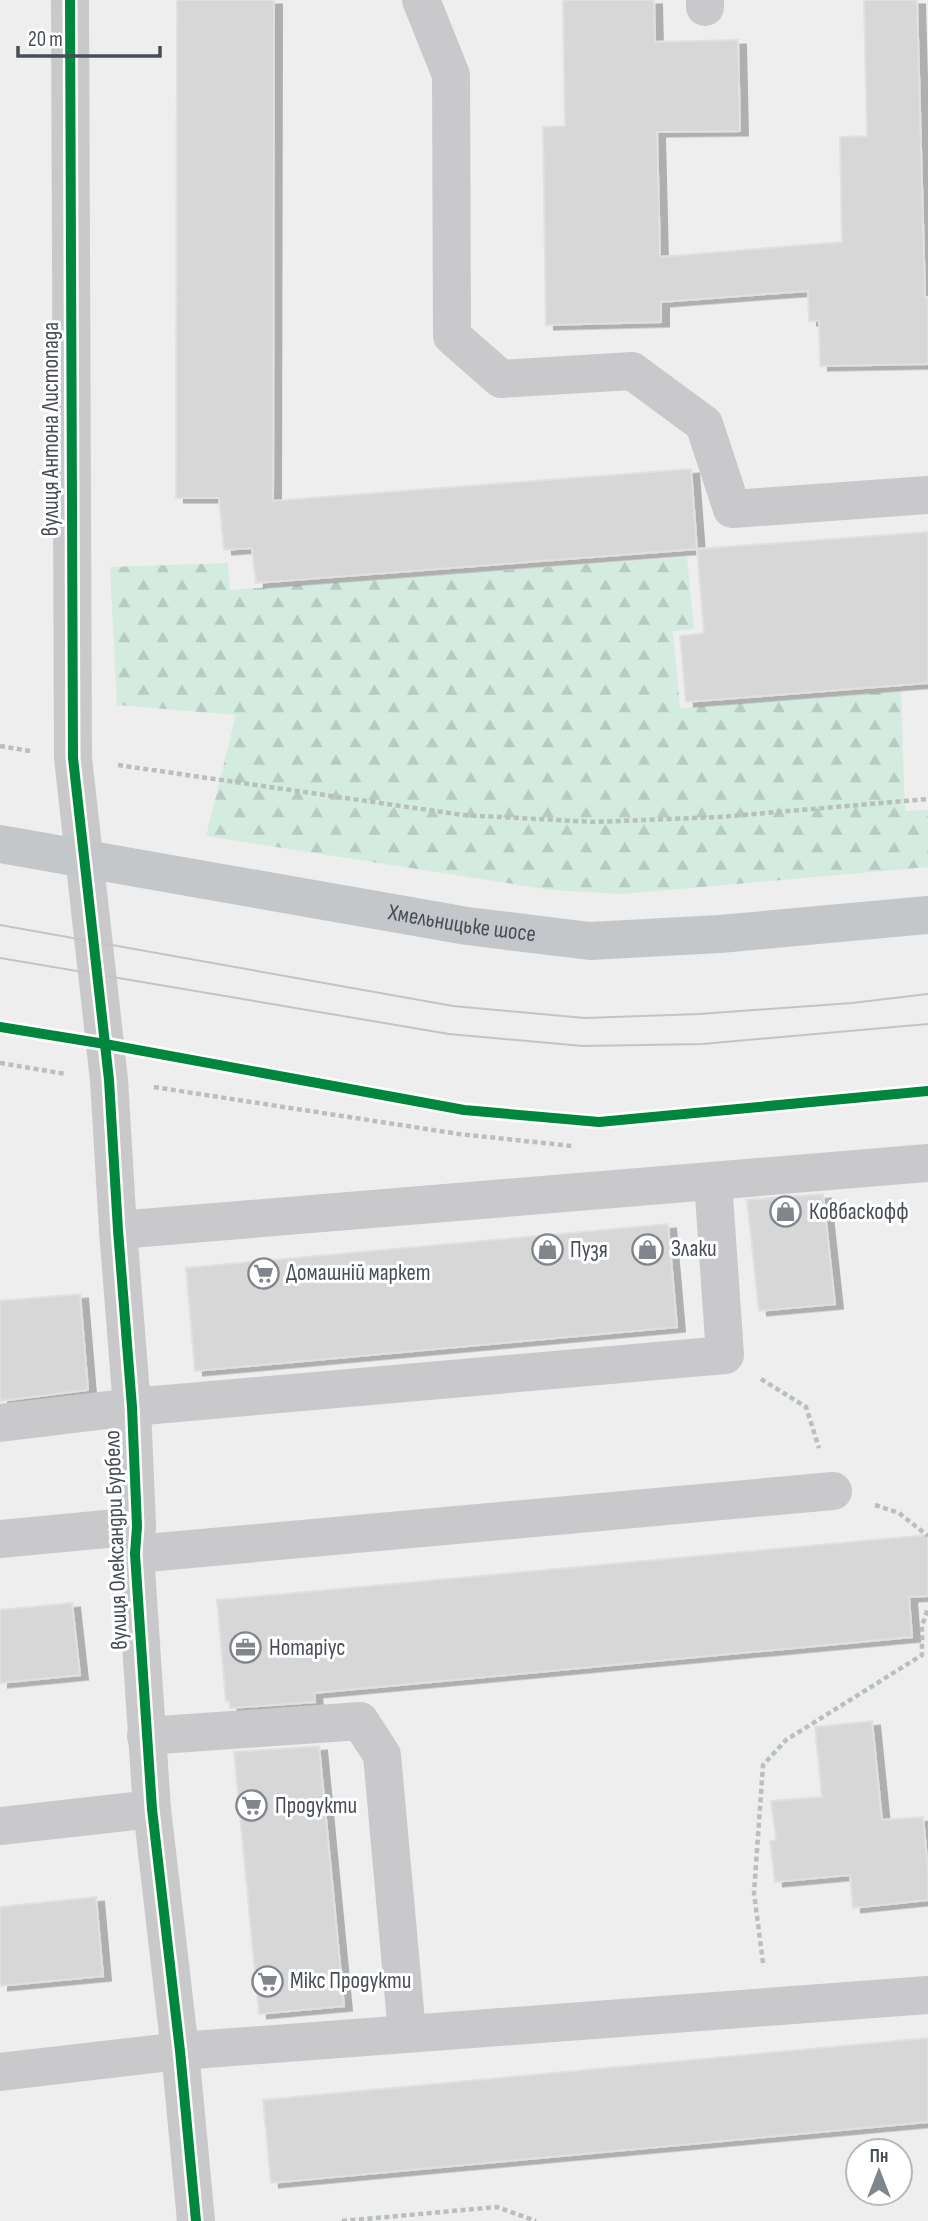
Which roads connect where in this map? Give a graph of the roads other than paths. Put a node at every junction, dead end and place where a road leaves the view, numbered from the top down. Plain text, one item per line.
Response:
1 (69, 0) edge
2 (421, 0) edge
3 (928, 495) edge
4 (0, 844) edge
5 (84, 857) junction
6 (928, 915) edge
7 (928, 1163) edge
8 (713, 1181) junction
9 (118, 1230) junction
10 (132, 1407) junction
11 (0, 1423) edge
12 (833, 1491) dead end
13 (0, 1539) edge
14 (136, 1540) junction
15 (146, 1736) junction
16 (152, 1809) junction
17 (0, 1826) edge
18 (928, 1995) edge
19 (407, 2033) junction
20 (180, 2051) junction
21 (0, 2072) edge
22 (196, 2221) edge

1 - 5 street, вулиця Антона Листопада
2 - 3 street
4 - 5 main road, Хмельницьке шосе
5 - 6 main road, Хмельницьке шосе
5 - 9 street, вулиця Олександри Бурбело
7 - 8 street
8 - 9 street
8 - 10 street
9 - 10 street, вулиця Олександри Бурбело
10 - 11 street
10 - 14 street, вулиця Олександри Бурбело
12 - 14 street
13 - 14 street
14 - 15 street, вулиця Олександри Бурбело
15 - 16 street, вулиця Олександри Бурбело
15 - 19 street
16 - 17 street
16 - 20 street, вулиця Олександри Бурбело
18 - 19 street
19 - 20 street
20 - 21 street
20 - 22 street, вулиця Олександри Бурбело

